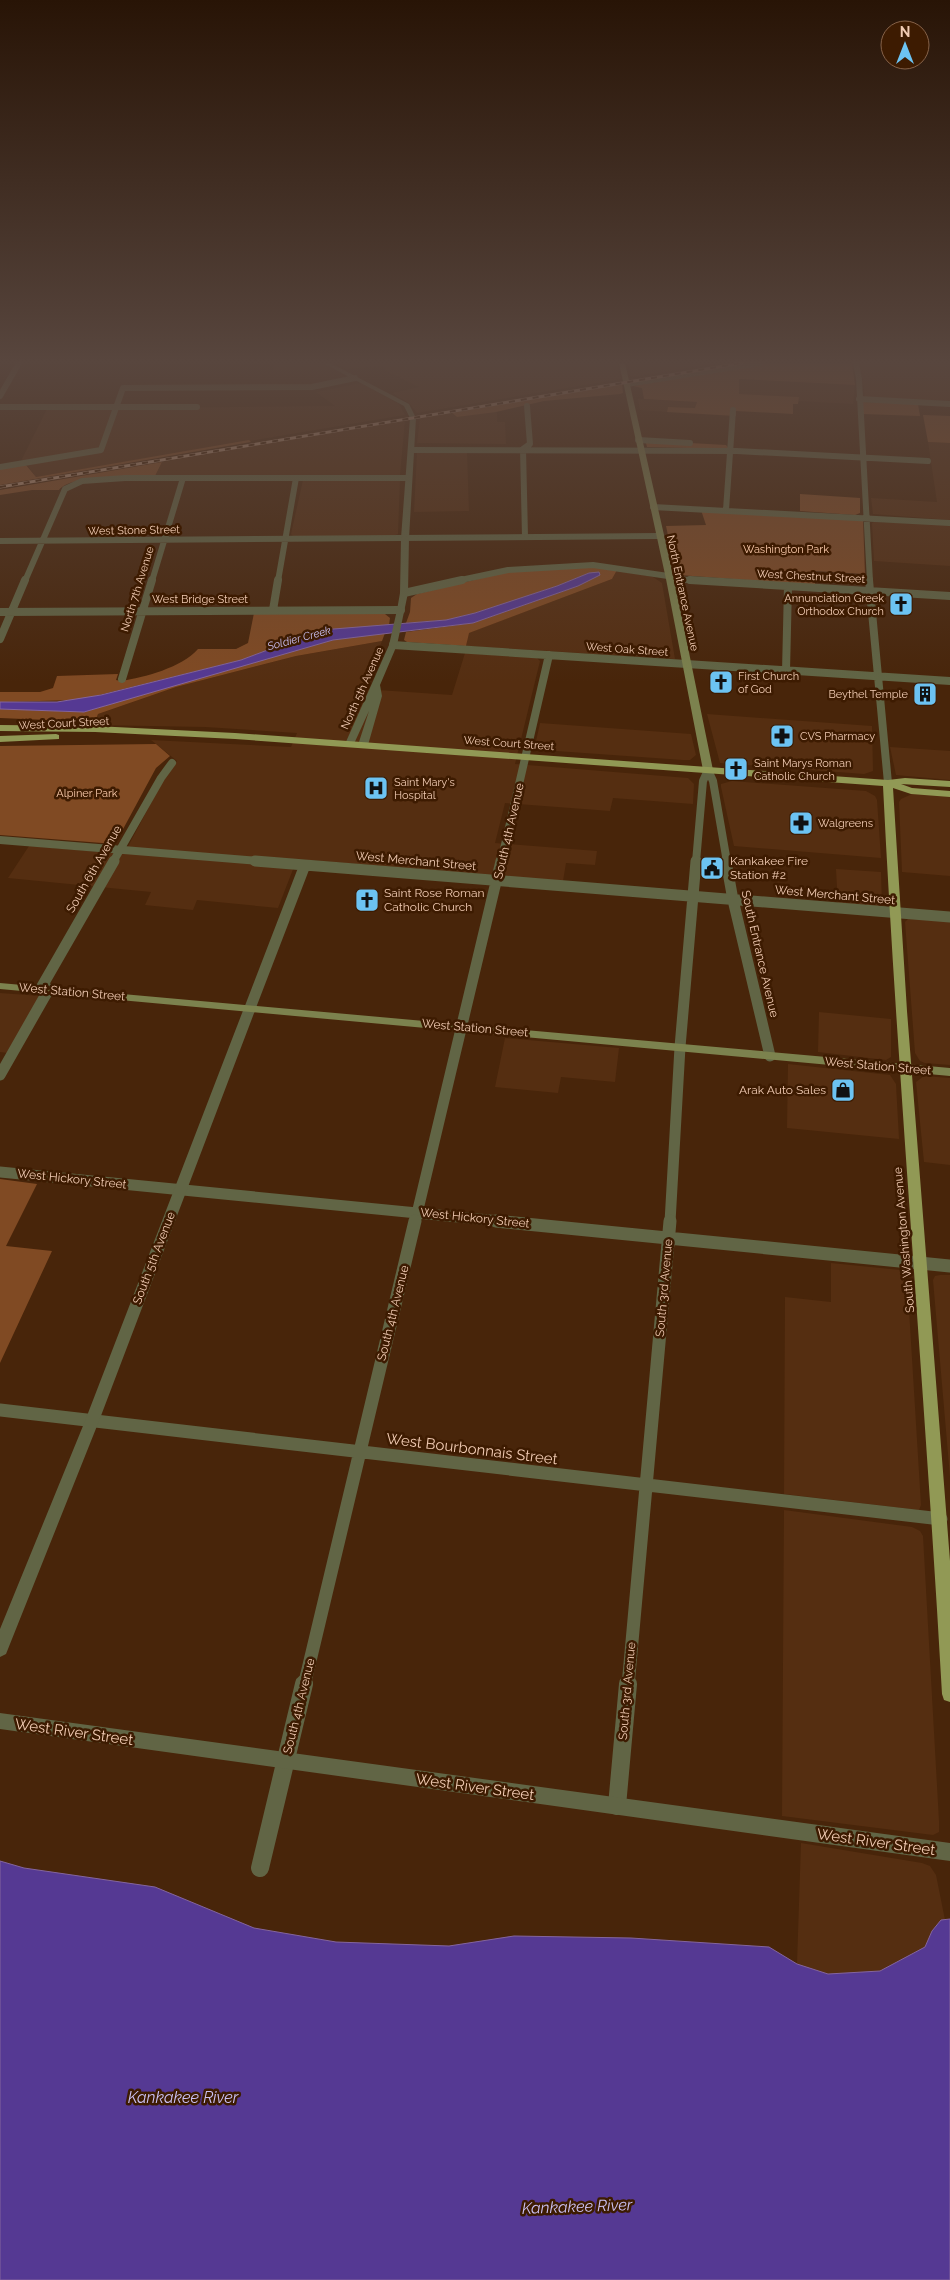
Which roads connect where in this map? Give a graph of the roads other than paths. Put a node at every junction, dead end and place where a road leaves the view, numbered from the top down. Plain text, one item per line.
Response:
1 (410, 469) edge
2 (525, 469) edge
3 (645, 469) edge
4 (729, 469) edge
5 (863, 469) edge
6 (183, 478) junction
7 (296, 478) junction
8 (409, 478) junction
9 (653, 507) junction
10 (726, 510) junction
11 (866, 518) junction
12 (950, 523) edge
13 (659, 536) junction
14 (525, 537) junction
15 (286, 538) junction
16 (405, 538) junction
17 (164, 539) junction
18 (0, 541) edge
19 (43, 541) junction
20 (669, 578) junction
21 (788, 586) junction
22 (870, 591) junction
23 (404, 593) junction
24 (950, 596) edge
25 (273, 610) junction
26 (401, 610) junction
27 (143, 611) junction
28 (0, 612) edge
29 (12, 612) junction
30 (0, 639) edge
31 (394, 641) junction
32 (549, 655) junction
33 (686, 664) junction
34 (786, 671) junction
35 (878, 677) junction
36 (122, 679) dead end
37 (950, 681) edge
38 (376, 685) junction
39 (0, 728) edge
40 (129, 731) junction
41 (0, 739) edge
42 (350, 744) junction
43 (363, 745) junction
44 (525, 757) junction
45 (172, 763) dead end
46 (708, 770) junction
47 (888, 783) junction
48 (950, 784) edge
49 (950, 794) edge
50 (0, 840) edge
51 (120, 850) junction
52 (305, 865) junction
53 (497, 880) junction
54 (692, 896) junction
55 (733, 900) junction
56 (894, 913) junction
57 (950, 917) edge
58 (0, 986) edge
59 (45, 989) junction
60 (250, 1008) junction
61 (462, 1027) junction
62 (680, 1047) junction
63 (770, 1056) junction
64 (906, 1068) junction
65 (950, 1072) edge
66 (0, 1075) edge
67 (0, 1172) edge
68 (181, 1189) junction
69 (418, 1212) junction
70 (669, 1237) junction
71 (920, 1263) junction
72 (950, 1266) edge
73 (0, 1410) edge
74 (92, 1421) junction
75 (360, 1452) junction
76 (646, 1485) junction
77 (941, 1519) junction
78 (0, 1649) edge
79 (950, 1694) edge
80 (0, 1721) edge
81 (286, 1761) junction
82 (617, 1806) junction
83 (950, 1852) edge
84 (260, 1868) dead end

1 - 8 street, North 5th Avenue
2 - 14 street
3 - 9 main road, North Entrance Avenue
4 - 10 street
5 - 11 street
6 - 7 street
6 - 17 street, North 7th Avenue
6 - 19 street
7 - 8 street
7 - 15 street
8 - 16 street, North 5th Avenue
9 - 10 street
9 - 13 main road, North Entrance Avenue
10 - 11 street
11 - 12 street
11 - 22 street
13 - 14 street, West Stone Street
13 - 20 main road, North Entrance Avenue
14 - 16 street, West Stone Street
15 - 16 street, West Stone Street
15 - 17 street, West Stone Street
15 - 25 street
16 - 23 street, North 5th Avenue
17 - 19 street, West Stone Street
17 - 27 street, North 7th Avenue
18 - 19 street, West Stone Street
19 - 29 street
20 - 21 street, West Chestnut Street
20 - 23 street, West Chestnut Street
20 - 33 main road, North Entrance Avenue
21 - 22 street, West Chestnut Street
21 - 34 street
22 - 24 street, West Chestnut Street
22 - 35 street
23 - 26 street, North 5th Avenue
25 - 26 street, West Bridge Street
25 - 27 street, West Bridge Street
26 - 31 street, North 5th Avenue
27 - 29 street, West Bridge Street
27 - 36 street, North 7th Avenue
28 - 29 street, West Bridge Street
29 - 30 street
31 - 32 street, West Oak Street
31 - 38 street, North 5th Avenue
32 - 33 street, West Oak Street
32 - 44 street, South 4th Avenue
33 - 34 street, West Oak Street
33 - 46 main road, North Entrance Avenue
34 - 35 street, West Oak Street
35 - 37 street, West Oak Street
35 - 47 street
38 - 42 street, North 5th Avenue
38 - 43 street
39 - 40 main road, West Court Street
40 - 41 main road, West Court Street
40 - 42 main road, West Court Street
42 - 43 main road, West Court Street
43 - 44 main road, West Court Street
44 - 46 main road, West Court Street
44 - 53 street, South 4th Avenue
45 - 51 street, South 6th Avenue
46 - 47 main road, West Court Street
46 - 54 street, South 3rd Avenue
46 - 55 street, South Entrance Avenue
47 - 48 main road, West Court Street
47 - 49 main road, West Court Street
47 - 56 main road, South Washington Avenue
50 - 51 street, West Merchant Street
51 - 52 street, West Merchant Street
51 - 59 street, South 6th Avenue
52 - 53 street, West Merchant Street
52 - 60 street, South 5th Avenue
53 - 54 street, West Merchant Street
53 - 61 street, South 4th Avenue
54 - 55 street, West Merchant Street
54 - 62 street, South 3rd Avenue
55 - 56 street, West Merchant Street
55 - 63 street, South Entrance Avenue
56 - 57 street, West Merchant Street
56 - 64 main road, South Washington Avenue
58 - 59 main road, West Station Street
59 - 60 main road, West Station Street
59 - 66 street, South 6th Avenue
60 - 61 main road, West Station Street
60 - 68 street, South 5th Avenue
61 - 62 main road, West Station Street
61 - 69 street, South 4th Avenue
62 - 63 main road, West Station Street
62 - 70 street, South 3rd Avenue
63 - 64 main road, West Station Street
64 - 65 main road, West Station Street
64 - 71 main road, South Washington Avenue
67 - 68 street, West Hickory Street
68 - 69 street, West Hickory Street
68 - 74 street, South 5th Avenue
69 - 70 street, West Hickory Street
69 - 75 street, South 4th Avenue
70 - 71 street, West Hickory Street
70 - 76 street, South 3rd Avenue
71 - 72 street, West Hickory Street
71 - 77 main road, South Washington Avenue
73 - 74 street, West Bourbonnais Street
74 - 75 street, West Bourbonnais Street
74 - 78 street, South 5th Avenue
75 - 76 street, West Bourbonnais Street
75 - 81 street, South 4th Avenue
76 - 77 street, West Bourbonnais Street
76 - 82 street, South 3rd Avenue
77 - 79 main road, South Washington Avenue
80 - 81 street, West River Street
81 - 82 street, West River Street
81 - 84 street, South 4th Avenue
82 - 83 street, West River Street

